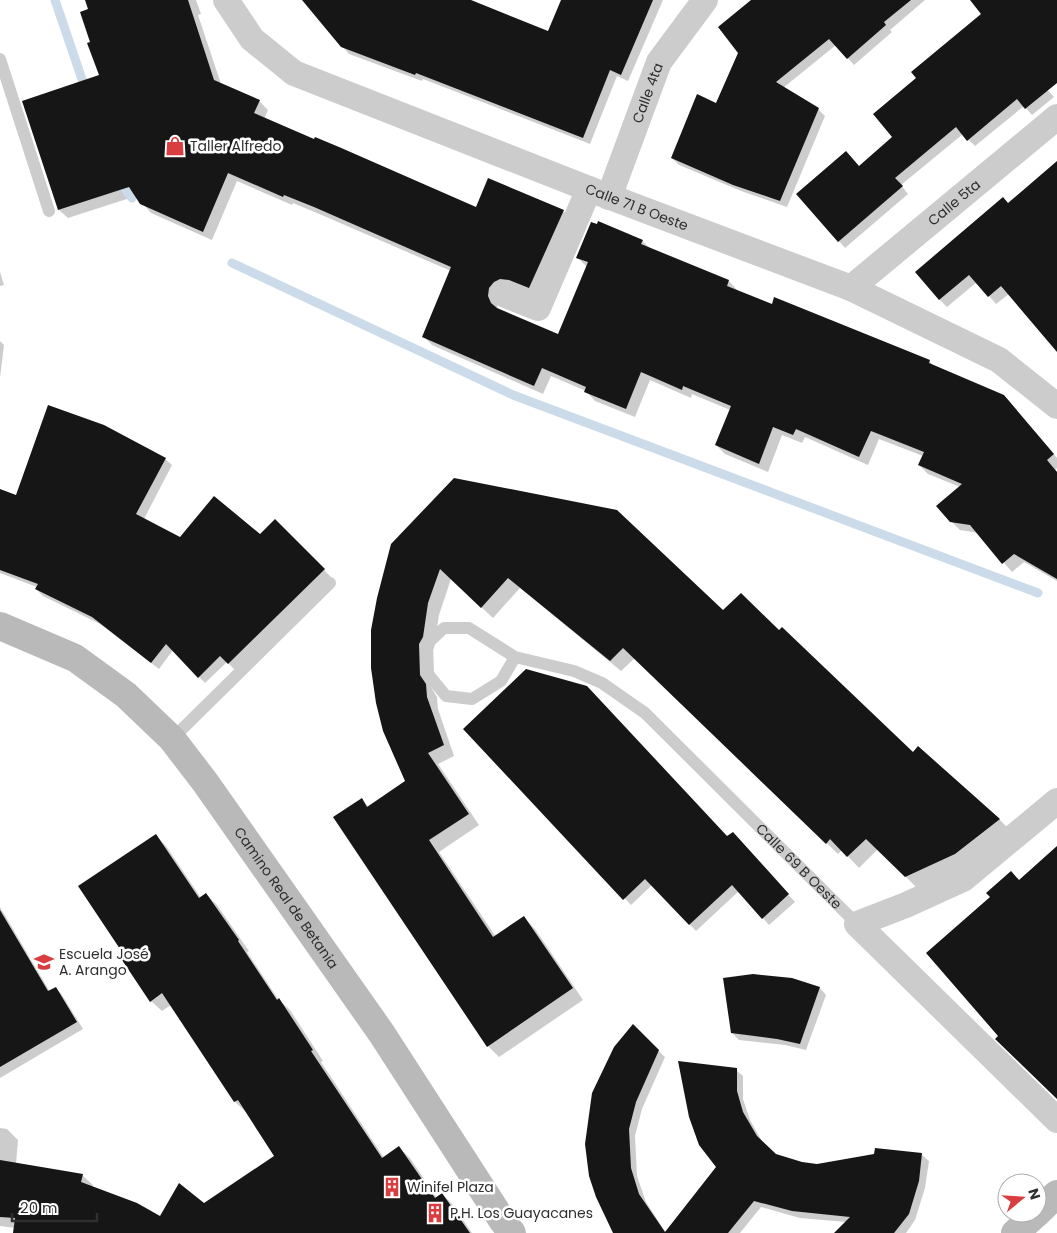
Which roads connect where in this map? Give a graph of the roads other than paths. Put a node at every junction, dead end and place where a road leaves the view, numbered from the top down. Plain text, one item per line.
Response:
1 (226, 0) edge
2 (705, 0) edge
3 (0, 59) edge
4 (1057, 117) edge
5 (599, 193) junction
6 (49, 211) dead end
7 (851, 288) junction
8 (503, 294) dead end
9 (1057, 406) edge
10 (330, 583) dead end
11 (0, 626) edge
12 (515, 657) junction
13 (172, 739) junction
14 (1057, 801) edge
15 (857, 924) junction
16 (1057, 1120) edge
17 (1057, 1194) edge
18 (1047, 1204) edge
19 (1026, 1223) edge
20 (512, 1233) edge
21 (1015, 1233) edge

1 - 5 street, Calle 71 B Oeste
2 - 5 street, Calle 4ta
3 - 6 lane
4 - 7 street, Calle 5ta
5 - 7 street, Calle 71 B Oeste
5 - 8 street, Calle 4ta
7 - 9 street, Calle 71 B Oeste
10 - 13 lane
11 - 13 street, Camino Real de Betania
12 - 12 lane, Calle 69 B Oeste
12 - 15 lane, Calle 69 B Oeste
13 - 20 street, Camino Real de Betania
14 - 15 street
15 - 16 street, Calle 69 B Oeste
17 - 18 street
19 - 21 street

